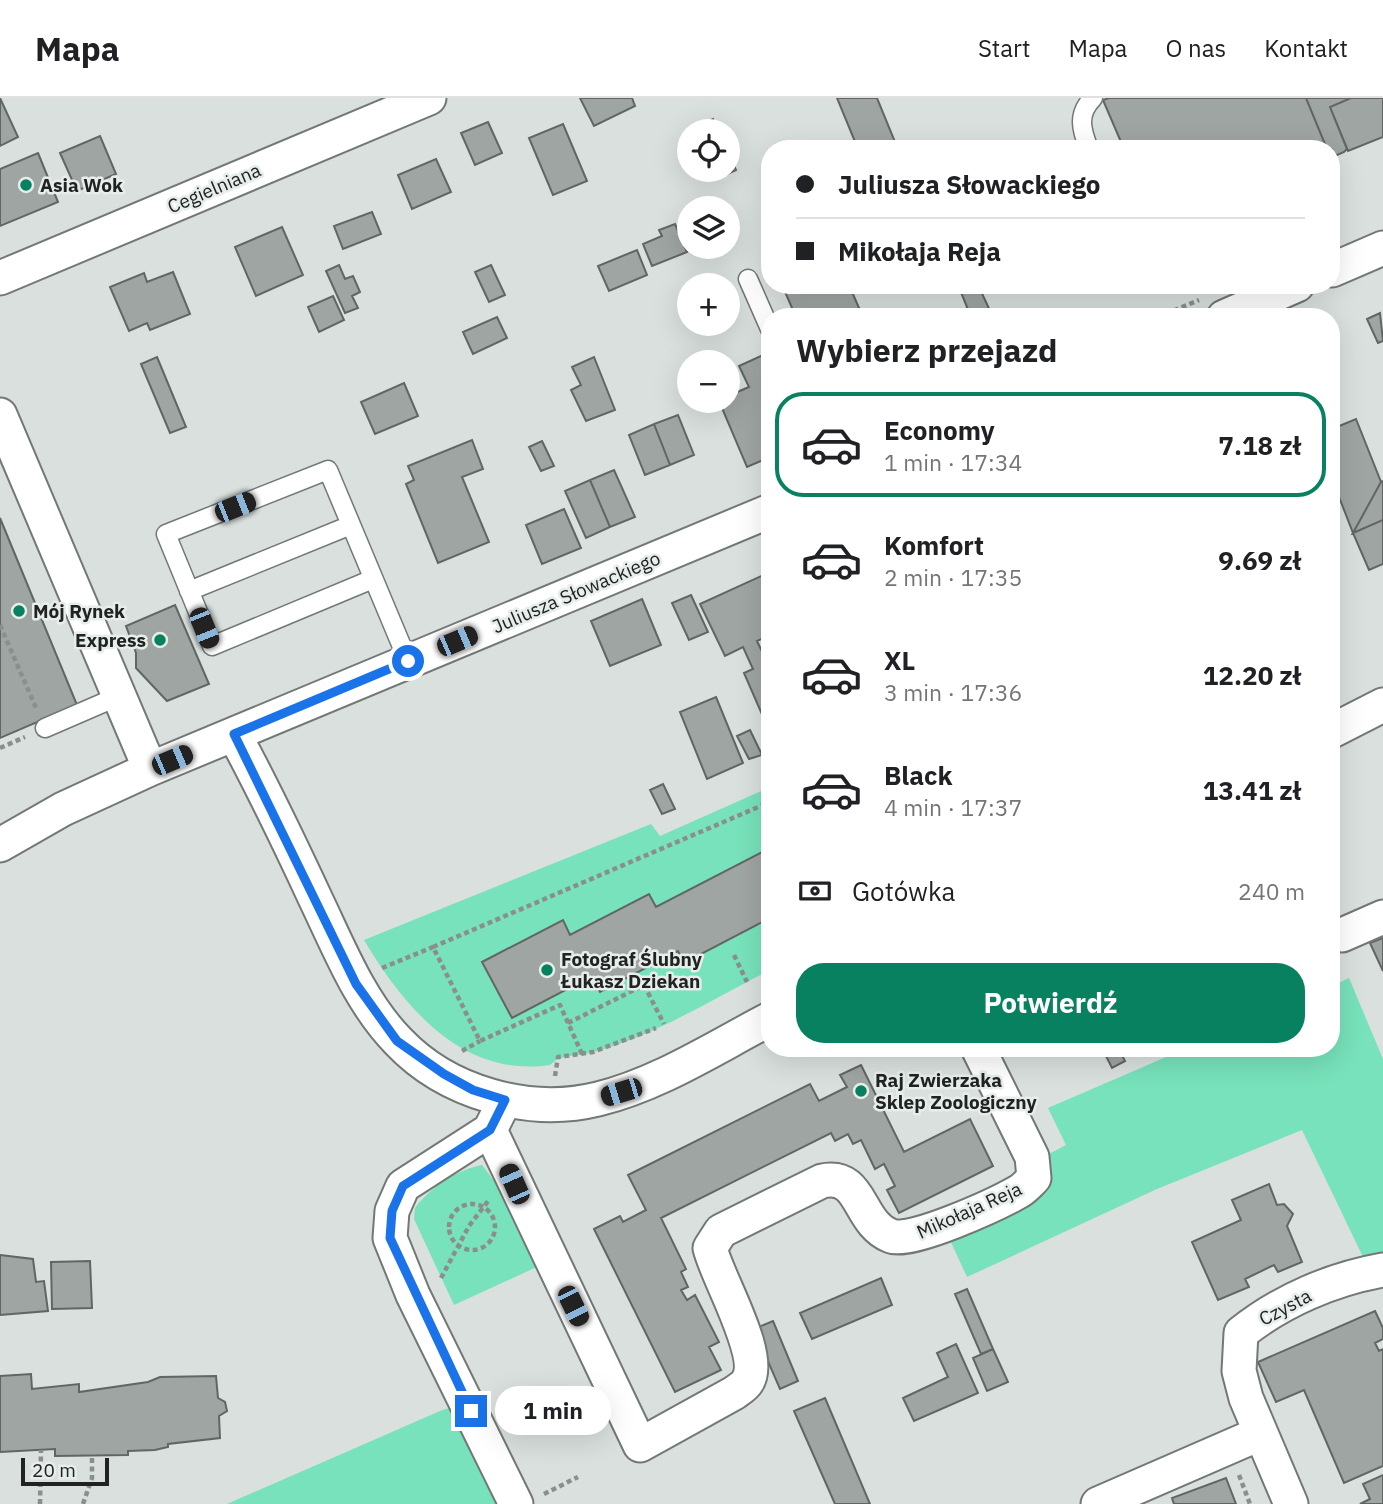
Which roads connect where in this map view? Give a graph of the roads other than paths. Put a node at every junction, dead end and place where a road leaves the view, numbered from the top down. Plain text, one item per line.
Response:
1 (429, 98) edge
2 (1093, 98) edge
3 (1086, 140) edge
4 (1383, 248) edge
5 (1340, 267) edge
6 (0, 278) edge
7 (748, 279) dead end
8 (1264, 294) edge
9 (1213, 308) edge
10 (761, 309) edge
11 (0, 415) edge
12 (9, 460) edge
13 (761, 515) edge
14 (351, 525) junction
15 (373, 579) junction
16 (189, 591) junction
17 (408, 661) junction
18 (119, 696) junction
19 (1383, 705) edge
20 (1340, 727) edge
21 (44, 728) road end
22 (234, 734) junction
23 (150, 769) junction
24 (0, 845) edge
25 (1383, 917) edge
26 (1342, 934) dead end
27 (761, 1024) edge
28 (982, 1057) edge
29 (505, 1100) junction
30 (490, 1130) junction
31 (1383, 1270) edge
32 (1259, 1434) junction
33 (534, 1495) edge
34 (1139, 1496) edge
35 (1098, 1504) edge
36 (1291, 1504) edge

1 - 6 street, Cegielniana
2 - 3 lane
4 - 5 street
7 - 10 lane
8 - 9 street
11 - 12 street
12 - 18 street
13 - 17 street, Juliusza Słowackiego
14 - 15 lane
14 - 16 lane
14 - 16 lane
15 - 16 lane
15 - 17 lane
17 - 22 street, Juliusza Słowackiego
18 - 21 lane
18 - 23 street
19 - 20 street
22 - 23 street, Juliusza Słowackiego
22 - 29 street
23 - 24 street, Juliusza Słowackiego
25 - 26 street
27 - 29 street
28 - 30 street, Mikołaja Reja
29 - 30 street
30 - 33 street
31 - 32 street, Czysta
32 - 34 street
32 - 36 street, Czysta
34 - 35 street

